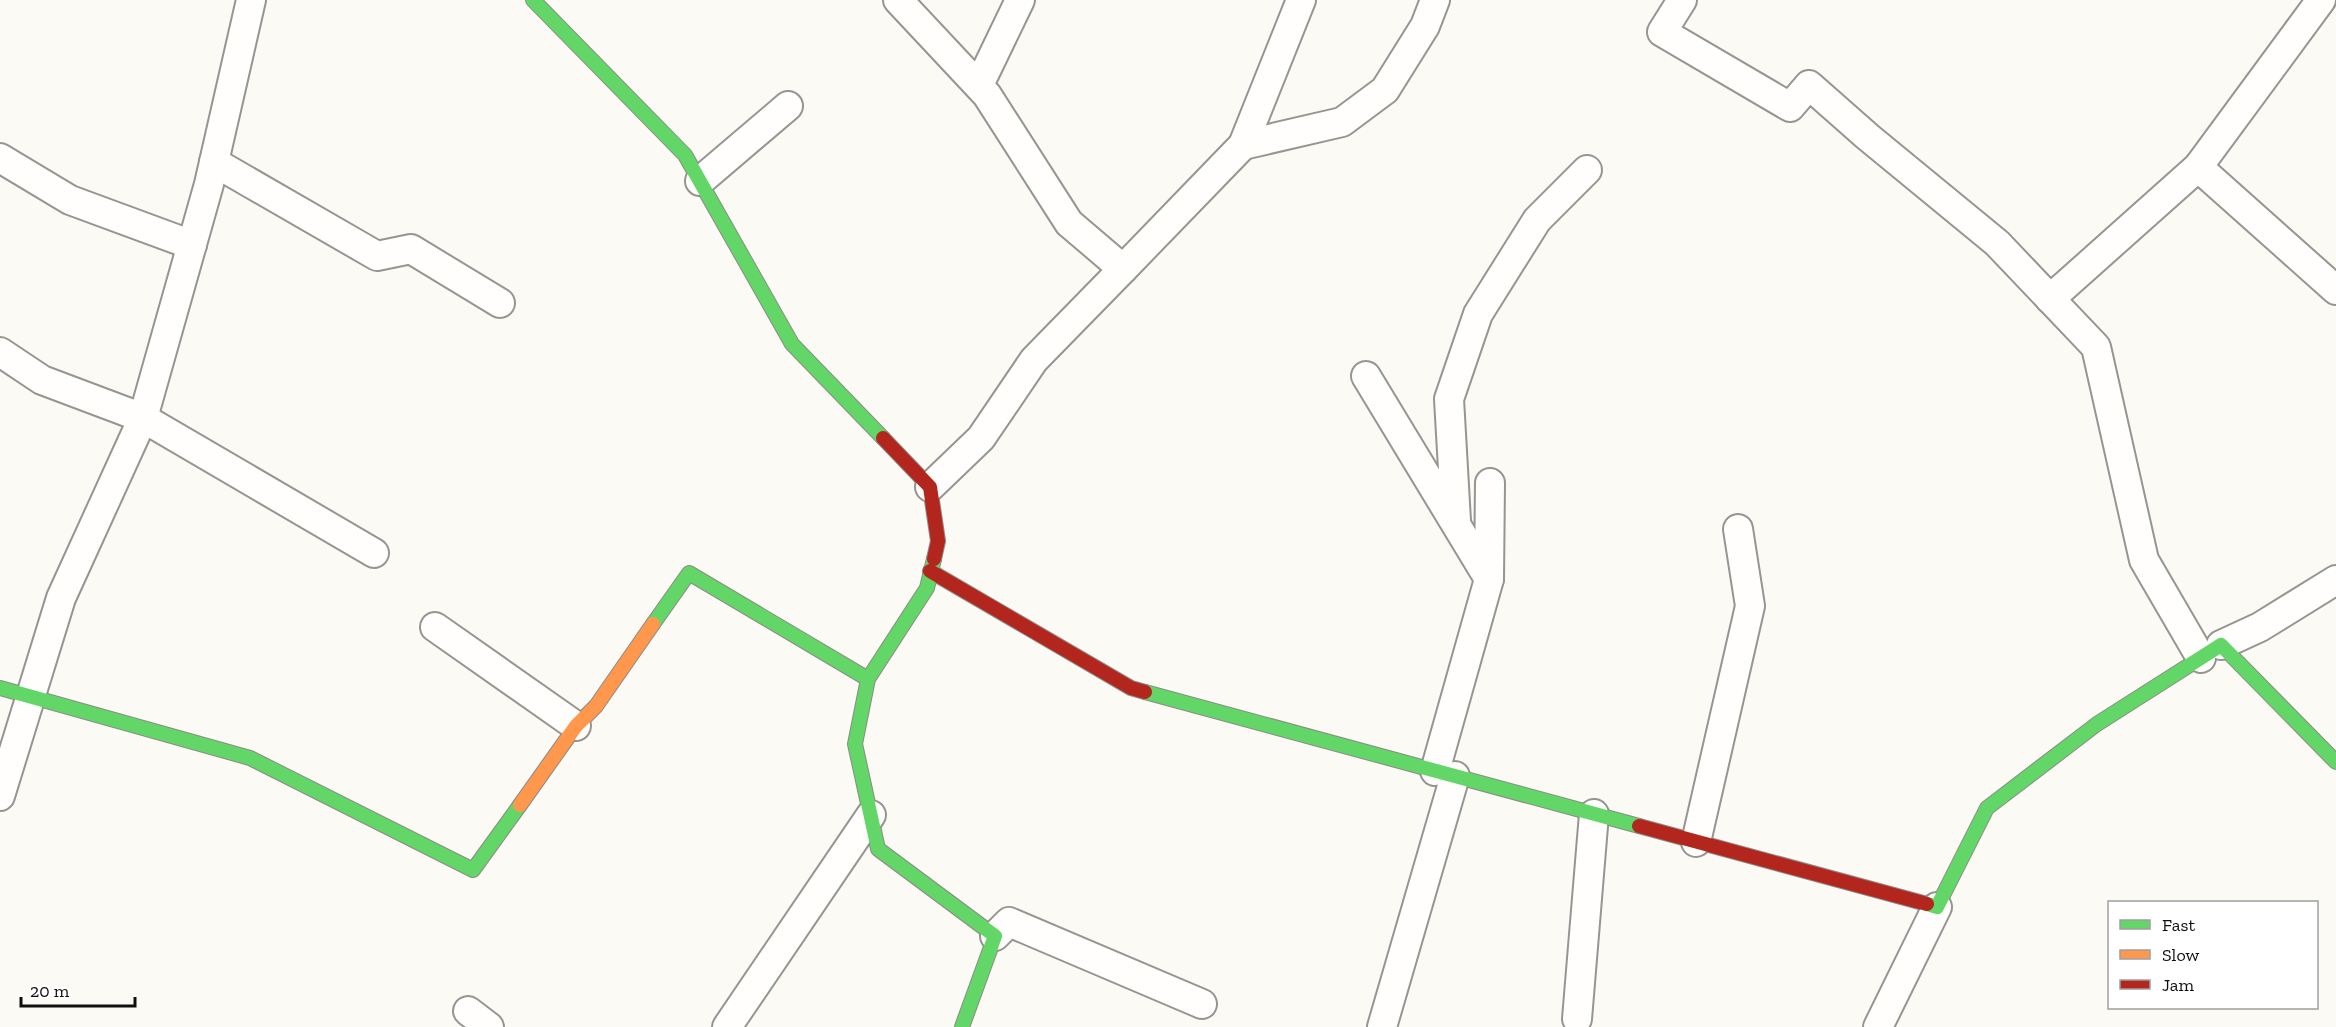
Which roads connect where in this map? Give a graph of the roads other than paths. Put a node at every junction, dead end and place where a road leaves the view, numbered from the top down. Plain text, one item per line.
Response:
1 (250, 0) edge
2 (533, 0) edge
3 (898, 0) edge
4 (1020, 0) edge
5 (1301, 0) edge
6 (1436, 0) edge
7 (1682, 0) edge
8 (2321, 0) edge
9 (979, 85) junction
10 (788, 106) dead end
11 (1243, 145) junction
12 (0, 158) edge
13 (214, 162) junction
14 (2198, 167) junction
15 (1587, 170) dead end
16 (700, 181) junction
17 (192, 245) junction
18 (1123, 269) junction
19 (2336, 290) edge
20 (2050, 298) junction
21 (500, 303) dead end
22 (0, 352) edge
23 (1366, 376) dead end
24 (143, 418) junction
25 (1490, 483) dead end
26 (930, 487) junction
27 (1456, 523) junction
28 (1738, 529) dead end
29 (374, 553) dead end
30 (930, 572) junction
31 (1489, 579) junction
32 (2336, 580) edge
33 (435, 627) dead end
34 (2211, 652) junction
35 (868, 679) junction
36 (0, 688) edge
37 (30, 698) junction
38 (576, 726) junction
39 (2336, 762) edge
40 (1445, 774) junction
41 (0, 796) edge
42 (1594, 814) junction
43 (871, 815) junction
44 (1696, 842) junction
45 (1937, 907) junction
46 (995, 936) junction
47 (1202, 1004) dead end
48 (1576, 1019) dead end
49 (727, 1027) edge
50 (962, 1027) edge
51 (1382, 1027) edge
52 (1878, 1027) edge

1 - 13 street
2 - 16 street
3 - 9 street
4 - 9 street
5 - 11 street
6 - 11 street
7 - 20 street
8 - 14 street
9 - 18 street
10 - 16 street
11 - 18 street
12 - 17 street
13 - 17 street
13 - 21 street
14 - 19 street
14 - 20 street
15 - 27 street
16 - 26 street
17 - 24 street
18 - 26 street
20 - 34 street
22 - 24 street
23 - 27 street
24 - 29 street
24 - 37 street
25 - 31 street
26 - 30 street
27 - 31 street
28 - 44 street
30 - 35 street
30 - 40 street
31 - 40 street
32 - 34 street
33 - 38 street
34 - 39 street
34 - 45 street
35 - 38 street
35 - 43 street
36 - 37 street
37 - 38 street
37 - 41 street
40 - 42 street
40 - 51 street
42 - 44 street
42 - 48 street
43 - 46 street
43 - 49 street
44 - 45 street
45 - 52 street
46 - 47 street
46 - 50 street

